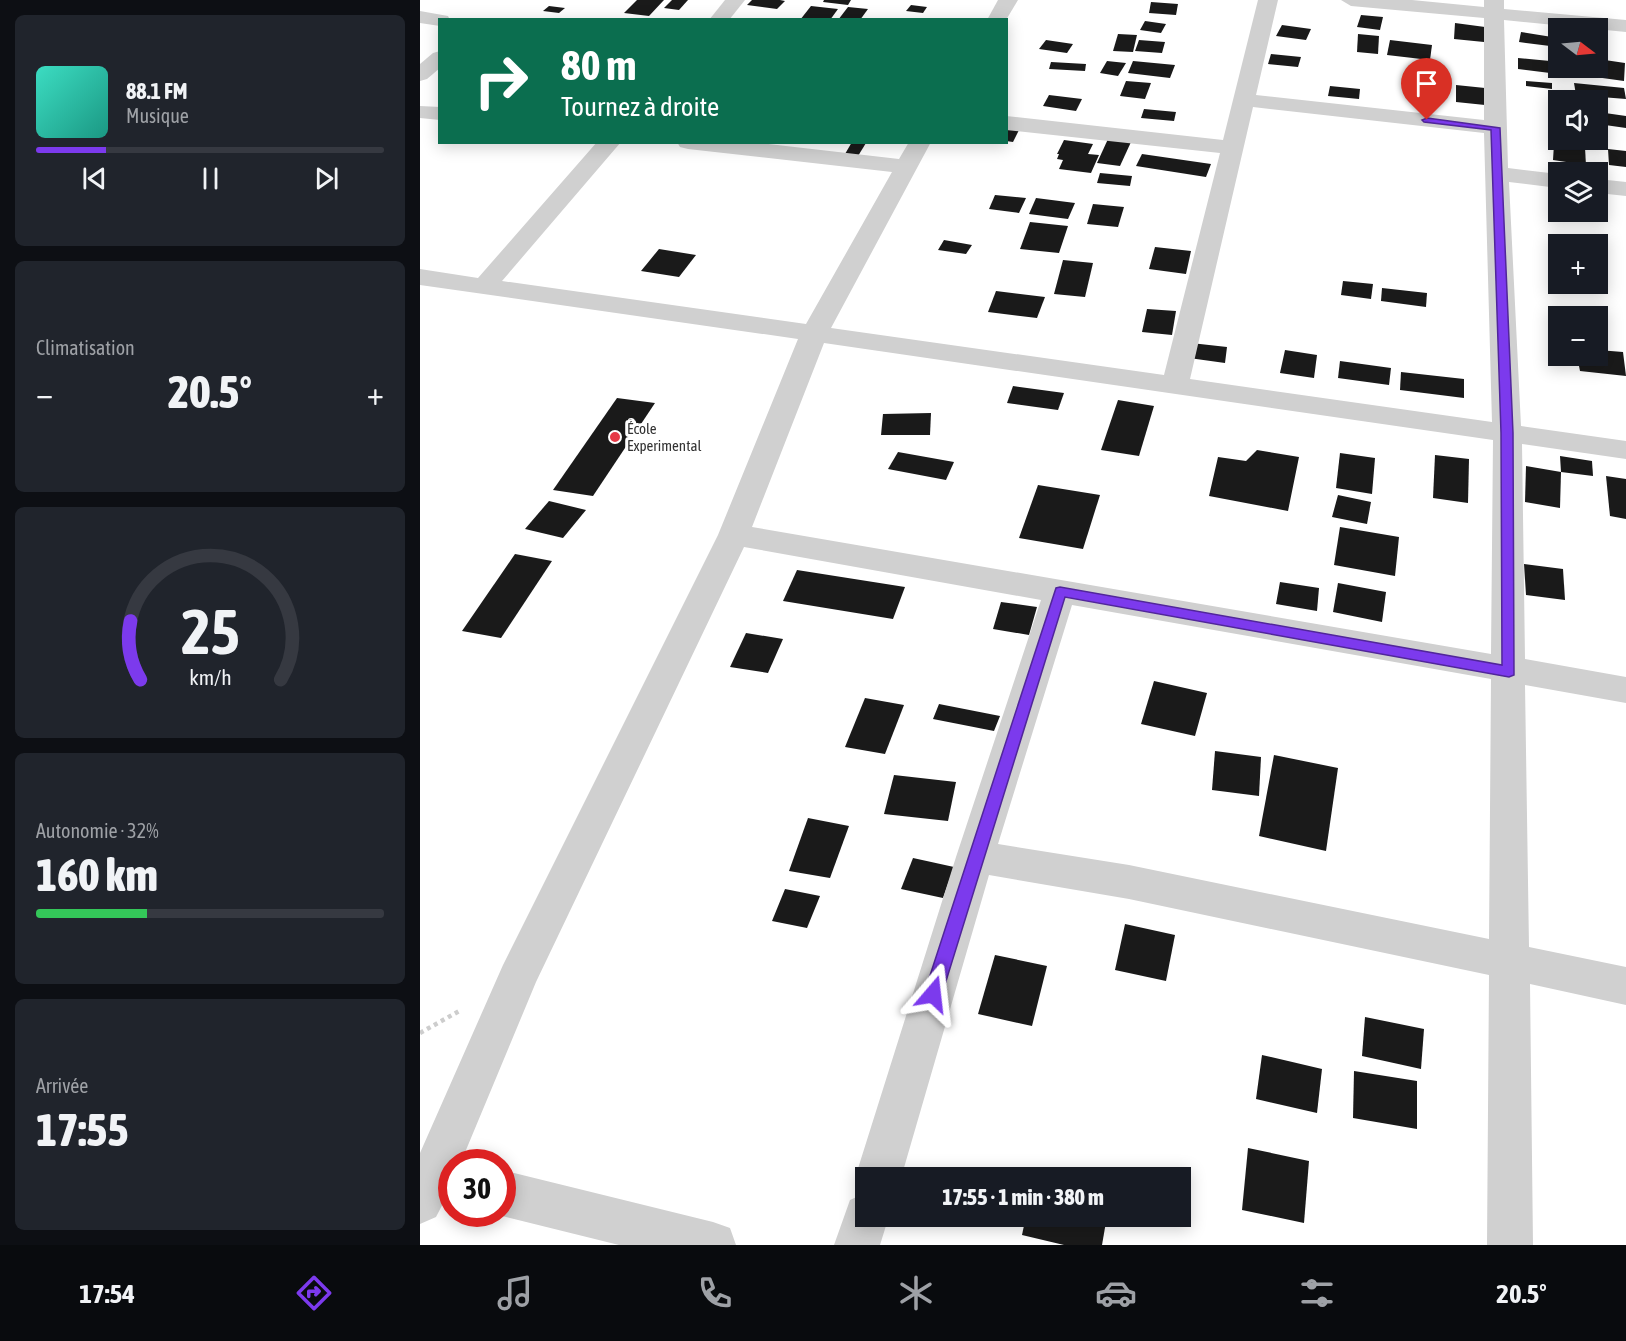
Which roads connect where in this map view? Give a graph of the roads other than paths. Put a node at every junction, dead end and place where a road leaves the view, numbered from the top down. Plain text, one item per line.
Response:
1 (735, 0) edge
2 (1008, 0) edge
3 (1268, 0) edge
4 (1351, 0) edge
5 (1493, 7) edge
6 (420, 18) edge
7 (720, 18) edge
8 (997, 18) edge
9 (438, 20) edge
10 (1626, 26) edge
11 (438, 59) edge
12 (420, 75) edge
13 (1244, 100) junction
14 (420, 112) edge
15 (438, 114) edge
16 (1008, 123) edge
17 (1496, 128) junction
18 (608, 144) edge
19 (705, 144) edge
20 (919, 144) edge
21 (1232, 148) junction
22 (906, 167) junction
23 (1498, 174) junction
24 (1548, 180) edge
25 (1608, 187) edge
26 (1626, 189) edge
27 (420, 277) edge
28 (484, 286) junction
29 (814, 334) junction
30 (1175, 385) junction
31 (1507, 433) junction
32 (1626, 450) edge
33 (734, 535) junction
34 (1060, 592) junction
35 (1509, 671) junction
36 (1626, 690) edge
37 (975, 857) junction
38 (1509, 963) junction
39 (1626, 986) edge
40 (881, 1167) edge
41 (435, 1186) edge
42 (516, 1196) edge
43 (863, 1227) edge
44 (713, 1245) edge
45 (857, 1245) edge
46 (1510, 1245) edge

1 - 7 street
2 - 8 street
3 - 13 street
4 - 5 street
5 - 10 street
5 - 17 street
6 - 9 street
11 - 12 street
13 - 17 street
13 - 21 street
14 - 15 street
16 - 21 street
17 - 23 street
18 - 28 street
19 - 22 street
20 - 22 street
21 - 30 street
22 - 29 street
23 - 24 street
23 - 31 street
25 - 26 street
27 - 28 street
28 - 29 street
29 - 30 street
29 - 33 street
30 - 31 street
31 - 32 street
31 - 35 street
33 - 34 street
33 - 41 street
34 - 35 street
34 - 37 street
35 - 36 street
35 - 38 street
37 - 38 street
37 - 40 street
38 - 39 street
38 - 46 street
42 - 44 street
43 - 45 street

